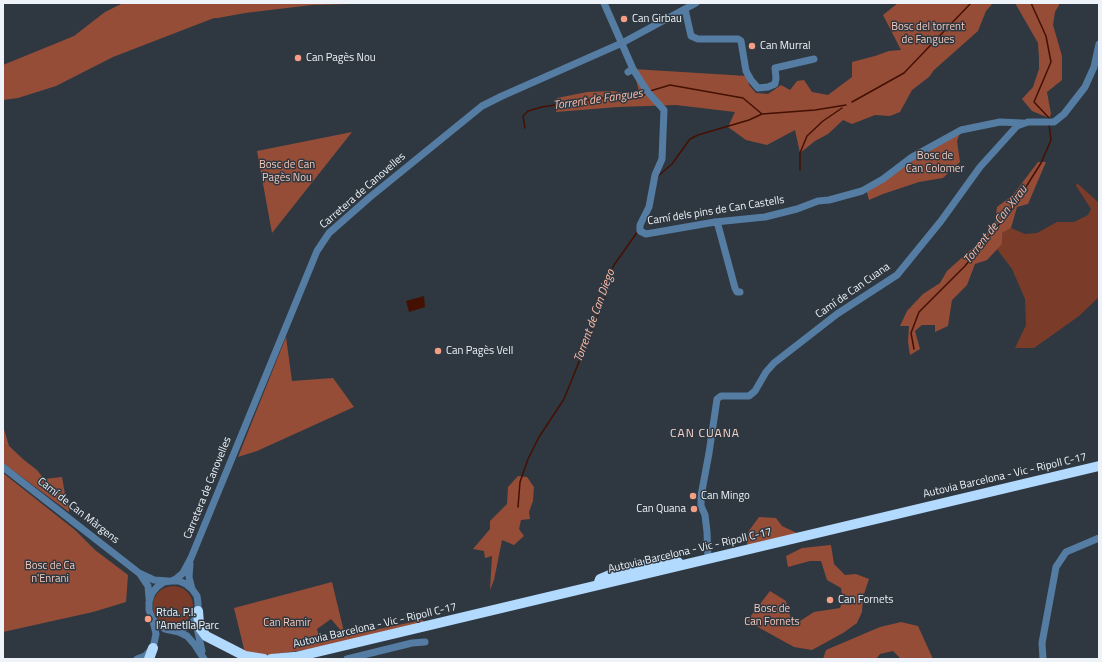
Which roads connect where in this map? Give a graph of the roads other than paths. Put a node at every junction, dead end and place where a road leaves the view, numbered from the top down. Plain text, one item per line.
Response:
1 (604, 3) edge
2 (696, 3) edge
3 (685, 9) junction
4 (622, 44) junction
5 (1099, 44) edge
6 (814, 59) dead end
7 (1024, 124) junction
8 (715, 222) junction
9 (740, 292) dead end
10 (1099, 466) edge
11 (3, 467) edge
12 (1099, 472) edge
13 (1099, 538) edge
14 (191, 558) junction
15 (708, 559) junction
16 (139, 573) junction
17 (170, 581) junction
18 (192, 589) junction
19 (149, 602) junction
20 (197, 614) junction
21 (152, 618) junction
22 (174, 630) junction
23 (425, 642) dead end
24 (154, 648) junction
25 (300, 656) junction
26 (137, 659) edge
27 (149, 659) edge
28 (204, 659) edge
29 (264, 659) edge
30 (271, 659) edge
31 (287, 659) edge
32 (316, 659) edge
33 (347, 659) edge
34 (1043, 659) edge

1 - 4 street, Camí dels pins de Can Castells
2 - 3 street, Carretera de Canovelles
3 - 4 street, Carretera de Canovelles
3 - 6 street
4 - 8 street, Camí dels pins de Can Castells
4 - 14 street, Carretera de Canovelles
5 - 7 street
7 - 8 street, Camí dels pins de Can Castells
7 - 15 street, Camí de Can Cuana
8 - 9 street
10 - 15 highway, Autovia Barcelona - Vic - Ripoll C-17
11 - 16 street, Camí de Can Màrgens
12 - 32 highway, Autovia Barcelona - Vic - Ripoll C-17
13 - 34 street
14 - 17 street, Carretera de Canovelles
14 - 18 street, Carretera de Canovelles
15 - 25 highway, Autovia Barcelona - Vic - Ripoll C-17
16 - 17 street, Camí de Can Màrgens
16 - 19 street, Camí de Can Màrgens
17 - 18 street
17 - 19 street
18 - 20 street
19 - 21 street
20 - 22 street
20 - 28 street
20 - 29 highway
21 - 22 street
21 - 24 street
22 - 28 street
23 - 33 street
24 - 26 street
24 - 27 highway
25 - 30 highway
25 - 31 highway, Autovia Barcelona - Vic - Ripoll C-17

